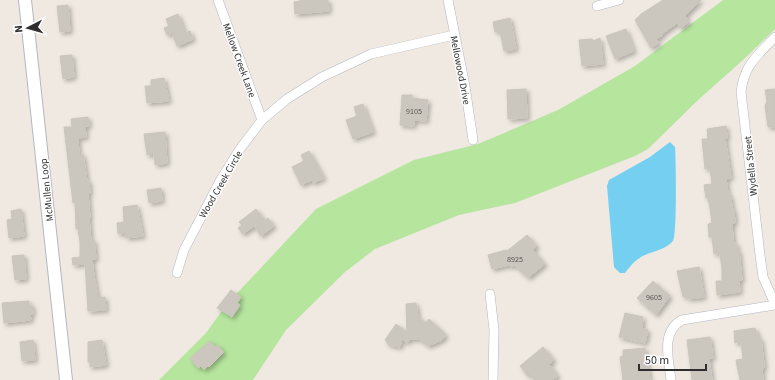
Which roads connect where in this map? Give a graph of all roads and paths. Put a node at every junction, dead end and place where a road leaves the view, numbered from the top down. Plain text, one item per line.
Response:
1 (25, 0) edge
2 (218, 0) edge
3 (448, 0) edge
4 (619, 0) edge
5 (597, 6) dead end
6 (454, 35) junction
7 (775, 37) edge
8 (262, 120) junction
9 (473, 140) dead end
10 (177, 273) dead end
11 (490, 294) dead end
12 (775, 305) edge
13 (66, 380) edge
14 (493, 380) edge
15 (671, 380) edge

1 - 13 street, McMullen Loop
2 - 8 street, Mellow Creek Lane
3 - 6 street, Mellowood Drive
4 - 5 street
6 - 8 street, Wood Creek Circle
6 - 9 street, Mellowood Drive
7 - 12 street, Wydella Street
8 - 10 street, Wood Creek Circle
11 - 14 street
12 - 15 street, Wydella Street

